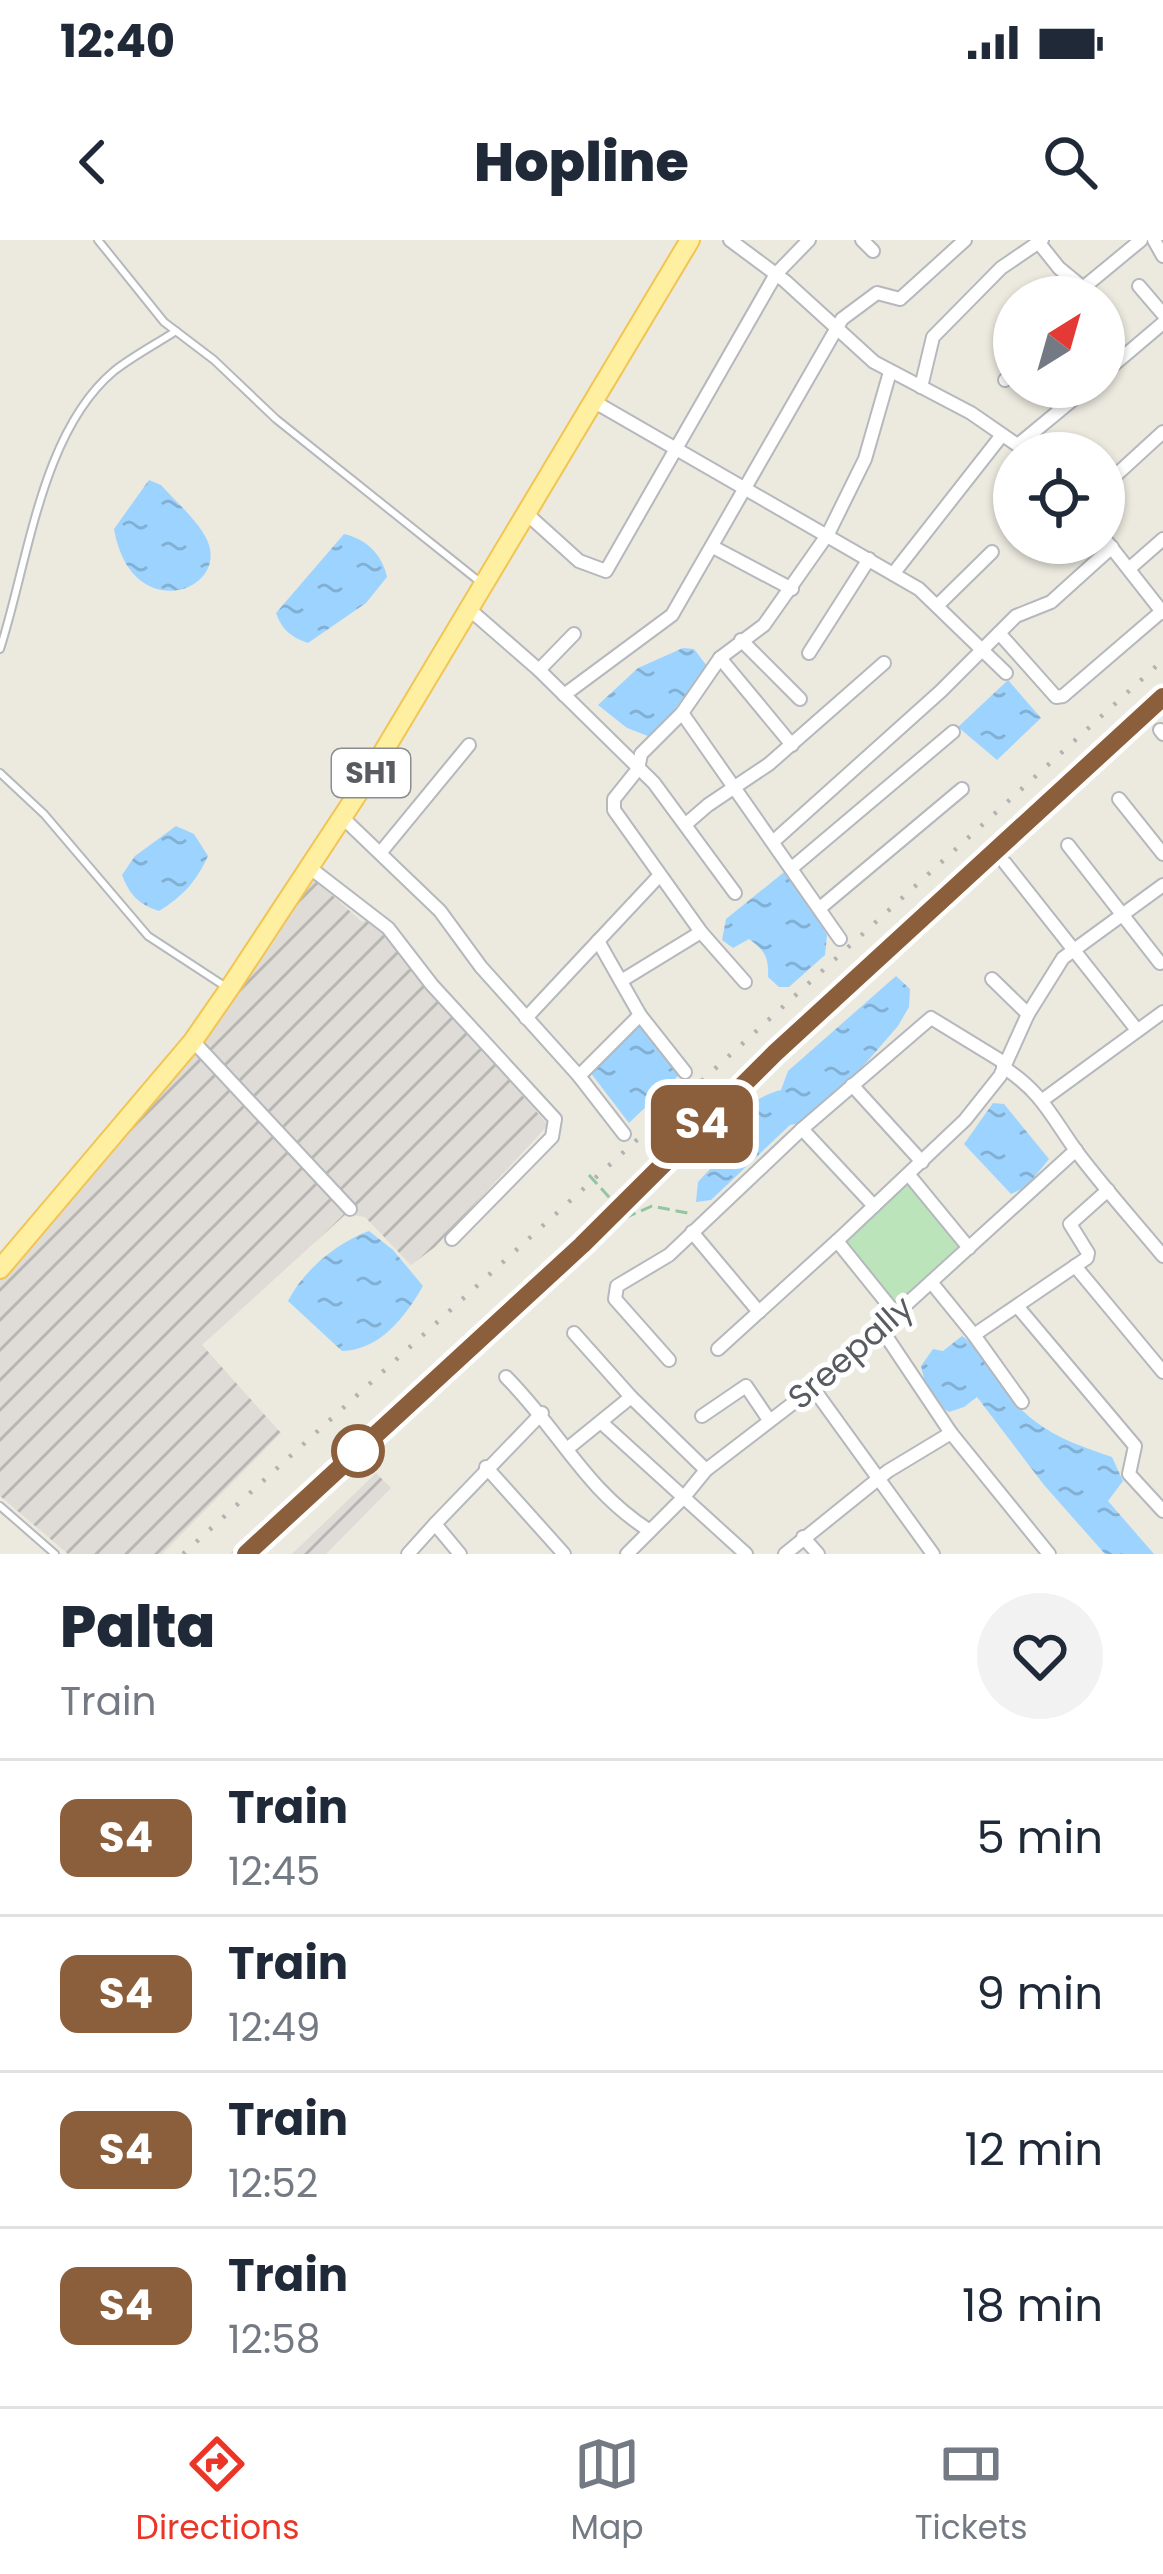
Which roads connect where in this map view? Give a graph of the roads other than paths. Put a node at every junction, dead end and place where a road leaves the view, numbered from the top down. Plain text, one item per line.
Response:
1 (98, 240) edge
2 (689, 240) edge
3 (730, 240) edge
4 (809, 240) edge
5 (862, 240) edge
6 (965, 240) edge
7 (1141, 240) edge
8 (1154, 240) edge
9 (1040, 241) edge
10 (873, 251) dead end
11 (1163, 256) edge
12 (776, 274) junction
13 (1065, 276) edge
14 (1097, 276) edge
15 (1139, 286) dead end
16 (1163, 314) edge
17 (1163, 323) edge
18 (176, 331) junction
19 (838, 331) junction
20 (1125, 355) edge
21 (890, 372) junction
22 (921, 387) junction
23 (593, 401) junction
24 (1059, 408) edge
25 (998, 432) edge
26 (1038, 432) edge
27 (1163, 432) edge
28 (676, 446) junction
29 (993, 446) edge
30 (1125, 466) edge
31 (746, 491) junction
32 (527, 514) junction
33 (824, 536) junction
34 (1163, 538) edge
35 (713, 547) junction
36 (992, 551) dead end
37 (869, 559) junction
38 (1125, 562) edge
39 (1088, 564) edge
40 (1130, 568) junction
41 (893, 574) junction
42 (483, 584) junction
43 (792, 589) junction
44 (938, 605) junction
45 (470, 609) junction
46 (1162, 612) edge
47 (999, 633) junction
48 (574, 634) dead end
49 (741, 640) junction
50 (0, 649) edge
51 (982, 650) junction
52 (809, 653) dead end
53 (720, 658) junction
54 (884, 663) dead end
55 (539, 670) junction
56 (1006, 673) dead end
57 (564, 695) junction
58 (800, 699) dead end
59 (682, 713) junction
60 (953, 732) dead end
61 (469, 745) dead end
62 (792, 745) junction
63 (638, 769) junction
64 (0, 772) edge
65 (736, 789) junction
66 (962, 789) dead end
67 (1119, 800) dead end
68 (342, 817) junction
69 (686, 824) junction
70 (775, 840) junction
71 (1068, 845) dead end
72 (381, 852) junction
73 (1163, 854) edge
74 (1005, 862) dead end
75 (310, 867) junction
76 (793, 867) junction
77 (658, 876) junction
78 (1163, 885) edge
79 (735, 893) dead end
80 (820, 908) junction
81 (1123, 915) junction
82 (701, 932) junction
83 (840, 939) dead end
84 (598, 941) junction
85 (1074, 952) junction
86 (1160, 963) edge
87 (992, 979) dead end
88 (621, 981) junction
89 (745, 982) dead end
90 (229, 989) junction
91 (1163, 1012) edge
92 (1028, 1014) junction
93 (640, 1015) junction
94 (526, 1018) junction
95 (1137, 1030) junction
96 (193, 1041) junction
97 (1003, 1064) junction
98 (685, 1072) dead end
99 (579, 1076) junction
100 (852, 1084) junction
101 (1044, 1100) junction
102 (802, 1129) junction
103 (624, 1134) dead end
104 (1076, 1150) junction
105 (922, 1162) junction
106 (909, 1175) junction
107 (1108, 1190) junction
108 (874, 1206) junction
109 (350, 1209) dead end
110 (698, 1227) junction
111 (452, 1239) dead end
112 (837, 1241) junction
113 (969, 1248) junction
114 (1163, 1256) edge
115 (1076, 1266) junction
116 (0, 1269) edge
117 (931, 1282) junction
118 (1017, 1306) junction
119 (759, 1312) junction
120 (895, 1313) junction
121 (880, 1327) junction
122 (574, 1333) dead end
123 (974, 1335) junction
124 (718, 1349) dead end
125 (669, 1360) dead end
126 (1163, 1372) edge
127 (506, 1377) dead end
128 (813, 1388) junction
129 (631, 1397) junction
130 (1022, 1402) dead end
131 (542, 1413) junction
132 (702, 1416) dead end
133 (769, 1420) junction
134 (603, 1424) junction
135 (951, 1433) junction
136 (568, 1449) junction
137 (486, 1467) junction
138 (706, 1470) junction
139 (879, 1480) junction
140 (684, 1497) junction
141 (0, 1506) edge
142 (1163, 1511) edge
143 (11, 1516) junction
144 (0, 1523) edge
145 (435, 1524) junction
146 (650, 1531) junction
147 (803, 1538) junction
148 (55, 1554) edge
149 (408, 1554) edge
150 (460, 1554) edge
151 (564, 1554) edge
152 (627, 1554) edge
153 (746, 1554) edge
154 (785, 1554) edge
155 (818, 1554) edge
156 (933, 1554) edge
157 (1049, 1554) edge

1 - 18 lane
2 - 23 main road, SH1
3 - 12 street
4 - 12 street
5 - 10 street
6 - 19 street
7 - 14 street
8 - 11 street
9 - 13 street
9 - 22 street
12 - 19 street
12 - 28 street
15 - 16 street
17 - 20 street
18 - 42 lane
18 - 50 lane
19 - 21 street
19 - 31 street
21 - 22 street
21 - 33 street
22 - 25 street
23 - 28 street
23 - 32 main road, SH1
24 - 26 street
27 - 30 street
28 - 31 street
28 - 32 street
29 - 41 street
31 - 33 street
31 - 35 street
32 - 42 main road, SH1
33 - 37 street
33 - 43 street
34 - 40 street
35 - 43 street
35 - 57 street
36 - 44 street
37 - 41 street
37 - 52 street
38 - 40 street
39 - 47 street
40 - 46 street
41 - 44 street
42 - 45 main road, SH1
43 - 49 street
44 - 51 street
45 - 55 street
45 - 68 main road, SH1
46 - 47 street
47 - 51 street
48 - 55 street
49 - 53 street
49 - 58 street
51 - 56 street
51 - 70 street
53 - 59 street
53 - 62 street
54 - 62 street
55 - 57 street
57 - 63 street
59 - 63 street
59 - 65 street
60 - 76 street
61 - 72 street
62 - 65 street
63 - 69 street
63 - 77 street
64 - 90 lane
65 - 69 street
65 - 70 street
66 - 80 street
67 - 73 street
68 - 72 street
68 - 75 main road, SH1
69 - 79 street
70 - 76 street
71 - 81 street
72 - 94 street
74 - 85 street
75 - 90 main road, SH1
75 - 111 street
76 - 80 street
77 - 82 street
77 - 84 street
78 - 81 street
80 - 83 street
81 - 85 street
81 - 86 street
82 - 88 street
82 - 89 street
84 - 88 street
84 - 94 street
85 - 92 street
85 - 95 street
87 - 92 street
88 - 93 street
90 - 96 main road, SH1
91 - 95 street
92 - 97 street
93 - 98 street
93 - 99 street
94 - 99 street
95 - 101 street
96 - 109 street
96 - 116 main road, SH1
97 - 100 street
97 - 101 street
97 - 105 street
99 - 103 street
100 - 102 street
100 - 105 street
101 - 104 street
102 - 108 street
102 - 110 street
104 - 107 street
104 - 113 street, Sreepally
105 - 106 street
106 - 108 street
106 - 113 street
107 - 114 street
107 - 115 street
108 - 112 street
110 - 119 street
110 - 125 street
112 - 119 street
112 - 120 street
113 - 117 street, Sreepally
115 - 118 street
115 - 126 street
117 - 120 street, Sreepally
117 - 123 street
118 - 123 street
118 - 142 street
119 - 124 street
120 - 121 street, Sreepally
121 - 128 street, Sreepally
121 - 135 street
122 - 129 street
123 - 130 street
127 - 131 street
128 - 133 street, Sreepally
128 - 139 street
129 - 134 street
129 - 138 street
131 - 136 street
131 - 137 street
132 - 133 street
133 - 138 street, Sreepally
134 - 136 street
134 - 140 street
135 - 139 street
135 - 157 street
136 - 146 street
137 - 145 street
137 - 151 street
138 - 140 street, Sreepally
139 - 147 street
139 - 156 street
140 - 146 street, Sreepally
140 - 153 street
141 - 143 lane
143 - 144 lane
143 - 148 lane
145 - 149 street
145 - 150 street
146 - 152 street, Sreepally
147 - 154 street
147 - 155 street

